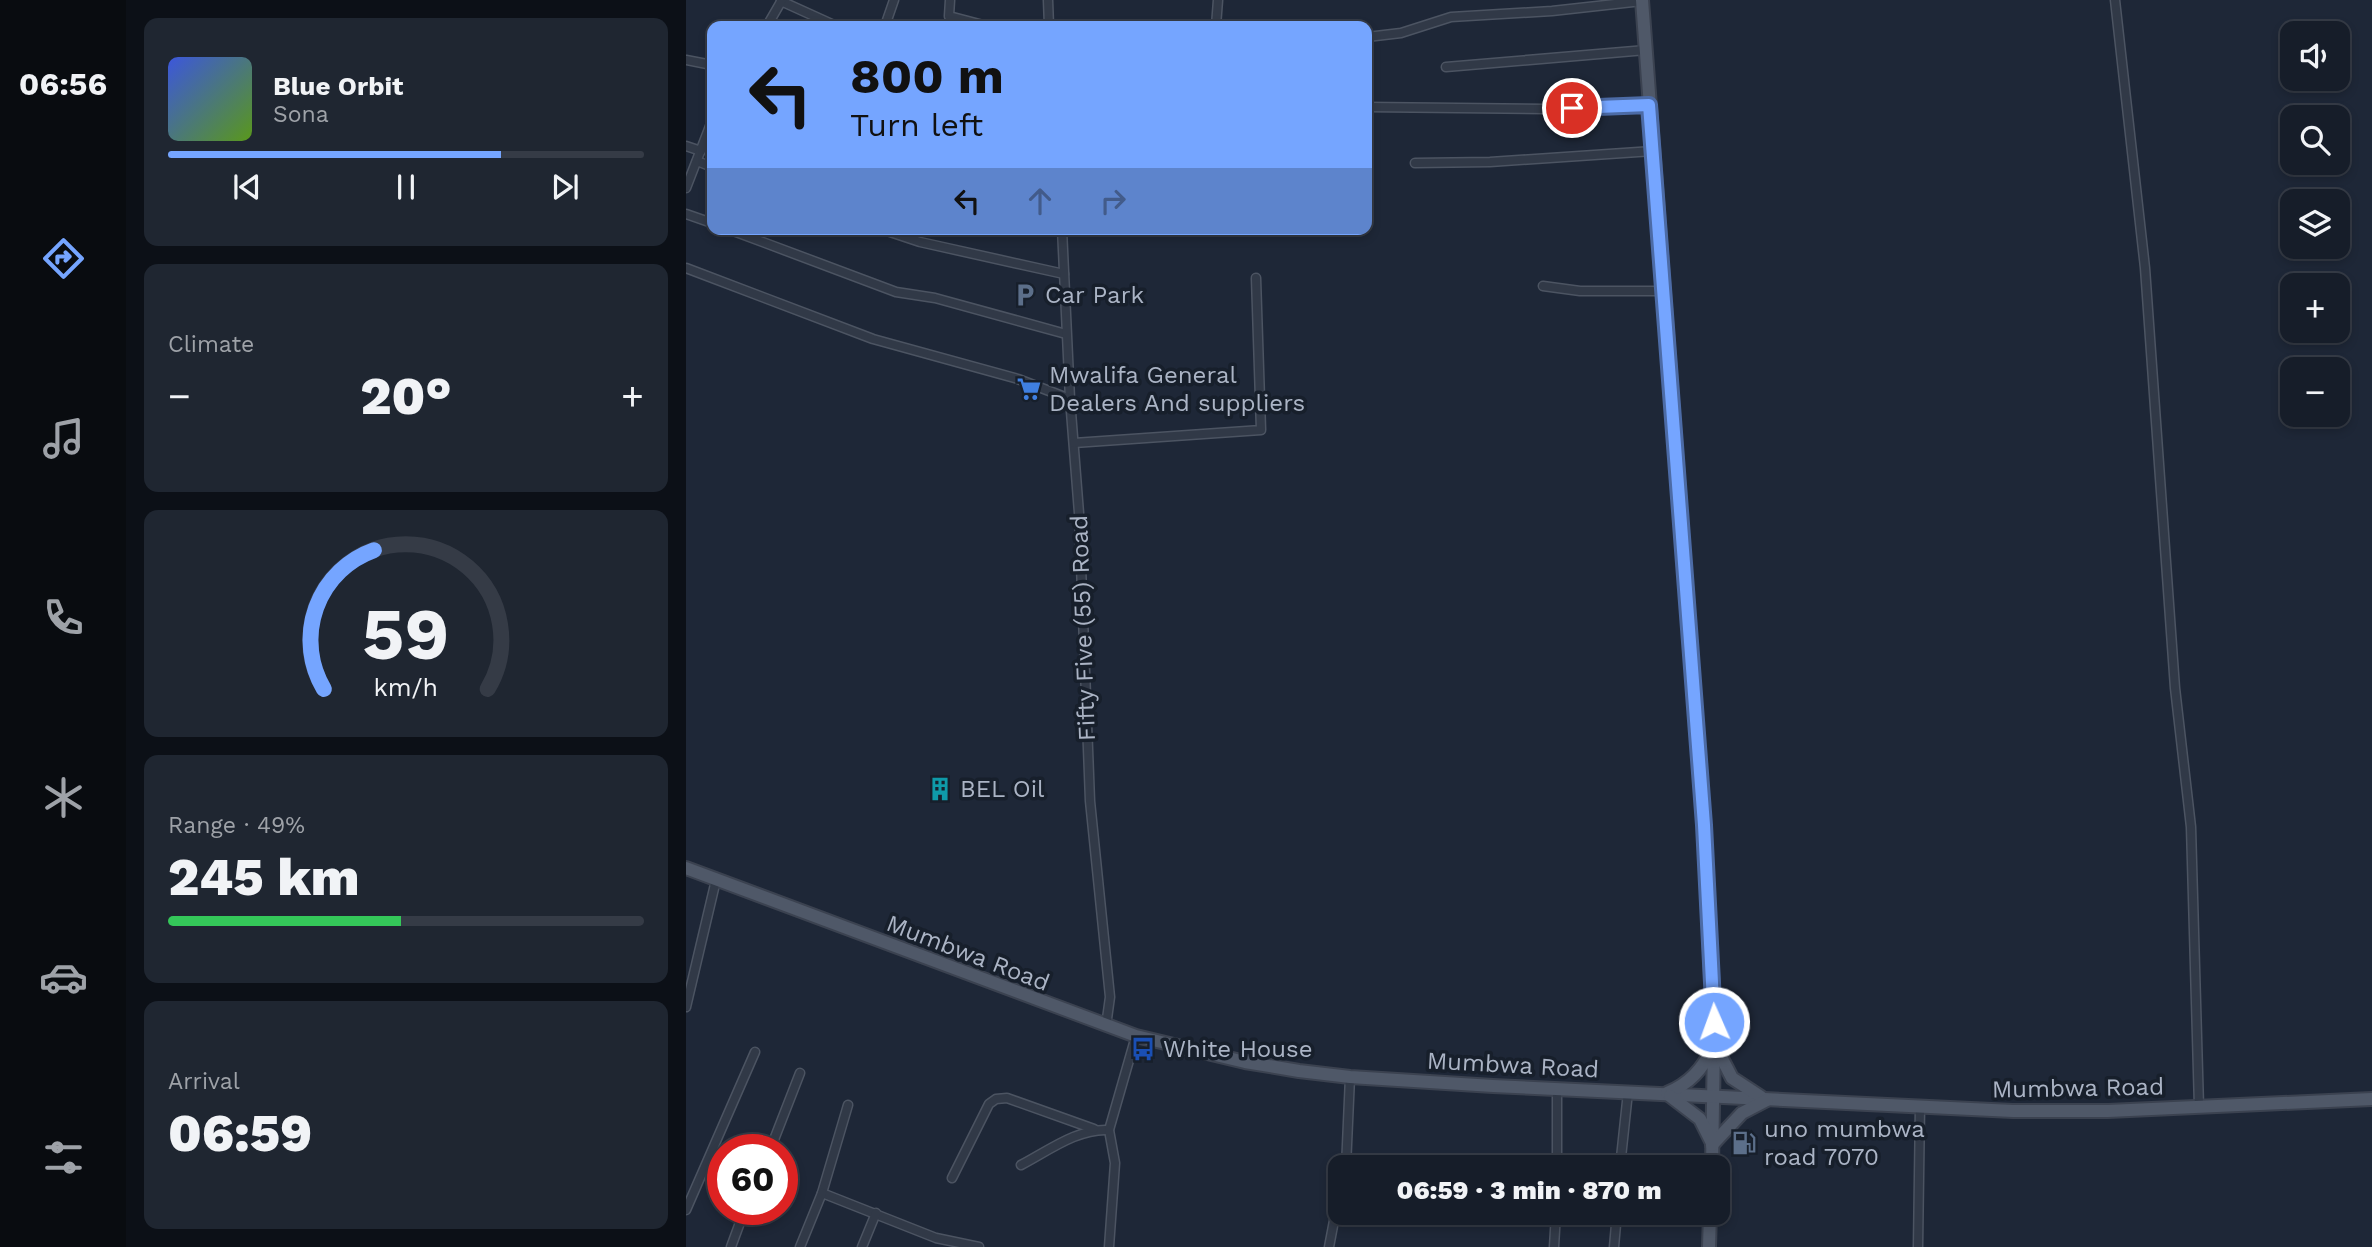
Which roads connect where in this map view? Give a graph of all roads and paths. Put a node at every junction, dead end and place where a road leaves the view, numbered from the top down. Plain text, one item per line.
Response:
1 (894, 0) edge
2 (950, 0) edge
3 (1048, 0) edge
4 (1218, 0) edge
5 (1642, 0) edge
6 (2115, 0) edge
7 (782, 1) edge
8 (771, 21) edge
9 (825, 21) edge
10 (888, 21) edge
11 (967, 21) edge
12 (1049, 21) edge
13 (1216, 21) edge
14 (1372, 36) edge
15 (1646, 50) junction
16 (686, 60) edge
17 (707, 64) edge
18 (1446, 66) dead end
19 (1649, 105) junction
20 (1372, 107) edge
21 (707, 135) edge
22 (686, 146) edge
23 (701, 151) junction
24 (1653, 151) junction
25 (697, 161) junction
26 (1415, 163) dead end
27 (707, 165) edge
28 (686, 188) edge
29 (686, 214) edge
30 (707, 221) edge
31 (744, 235) edge
32 (899, 235) edge
33 (1062, 235) edge
34 (686, 268) edge
35 (1064, 274) junction
36 (1256, 278) dead end
37 (1543, 286) dead end
38 (1664, 291) junction
39 (1066, 334) junction
40 (1069, 399) junction
41 (1074, 443) junction
42 (686, 868) edge
43 (716, 880) junction
44 (686, 1007) edge
45 (1106, 1026) junction
46 (1136, 1036) junction
47 (1714, 1041) junction
48 (755, 1052) dead end
49 (800, 1073) dead end
50 (1350, 1077) junction
51 (1557, 1088) junction
52 (1628, 1092) junction
53 (1665, 1094) junction
54 (1714, 1097) junction
55 (2372, 1099) edge
56 (1767, 1100) junction
57 (849, 1105) dead end
58 (1920, 1106) junction
59 (2199, 1107) junction
60 (1094, 1129) junction
61 (1109, 1130) junction
62 (776, 1134) edge
63 (1713, 1144) junction
64 (1347, 1155) edge
65 (1557, 1155) edge
66 (1621, 1155) edge
67 (1713, 1155) edge
68 (1021, 1165) dead end
69 (952, 1178) dead end
70 (822, 1193) junction
71 (686, 1210) edge
72 (876, 1213) junction
73 (739, 1225) edge
74 (1333, 1225) edge
75 (1555, 1225) edge
76 (1616, 1225) edge
77 (1710, 1225) edge
78 (731, 1247) edge
79 (800, 1247) edge
80 (862, 1247) edge
81 (979, 1247) edge
82 (1109, 1247) edge
83 (1329, 1247) edge
84 (1554, 1247) edge
85 (1614, 1247) edge
86 (1709, 1247) edge
87 (1918, 1247) edge

1 - 10 street
2 - 11 street
3 - 12 street
4 - 13 street
5 - 14 street
5 - 15 main road
6 - 59 street
7 - 8 street
7 - 9 street
15 - 18 street
15 - 19 main road
16 - 17 street
19 - 20 street
19 - 24 main road
21 - 23 street
22 - 23 street
23 - 25 street
24 - 26 street
24 - 38 main road
25 - 27 street
25 - 28 street
29 - 30 street
31 - 39 street
32 - 35 street
33 - 35 street, Fifty Five (55) Road
34 - 40 street
35 - 39 street, Fifty Five (55) Road
36 - 41 street
37 - 38 street
38 - 47 main road
39 - 40 street, Fifty Five (55) Road
40 - 41 street, Fifty Five (55) Road
41 - 45 street, Fifty Five (55) Road
42 - 43 main road, Mumbwa Road
43 - 44 street
43 - 45 main road, Mumbwa Road
45 - 46 main road, Mumbwa Road
46 - 50 main road, Mumbwa Road
46 - 61 street
47 - 53 main road
47 - 54 main road
47 - 56 main road
48 - 71 street
49 - 62 street
50 - 51 main road, Mumbwa Road
50 - 64 street
51 - 52 main road, Mumbwa Road
51 - 65 street
52 - 53 main road, Mumbwa Road
52 - 66 street
53 - 54 main road, Mumbwa Road
53 - 63 main road
54 - 56 main road, Mumbwa Road
54 - 63 main road
55 - 59 main road, Mumbwa Road
56 - 58 main road, Mumbwa Road
56 - 63 main road
57 - 70 street
58 - 59 main road, Mumbwa Road
58 - 87 street
60 - 61 street
60 - 68 street
60 - 69 street
61 - 82 street
63 - 67 main road
70 - 72 street
70 - 79 street
72 - 80 street
72 - 81 street
73 - 78 street
74 - 83 street
75 - 84 street
76 - 85 street
77 - 86 main road

